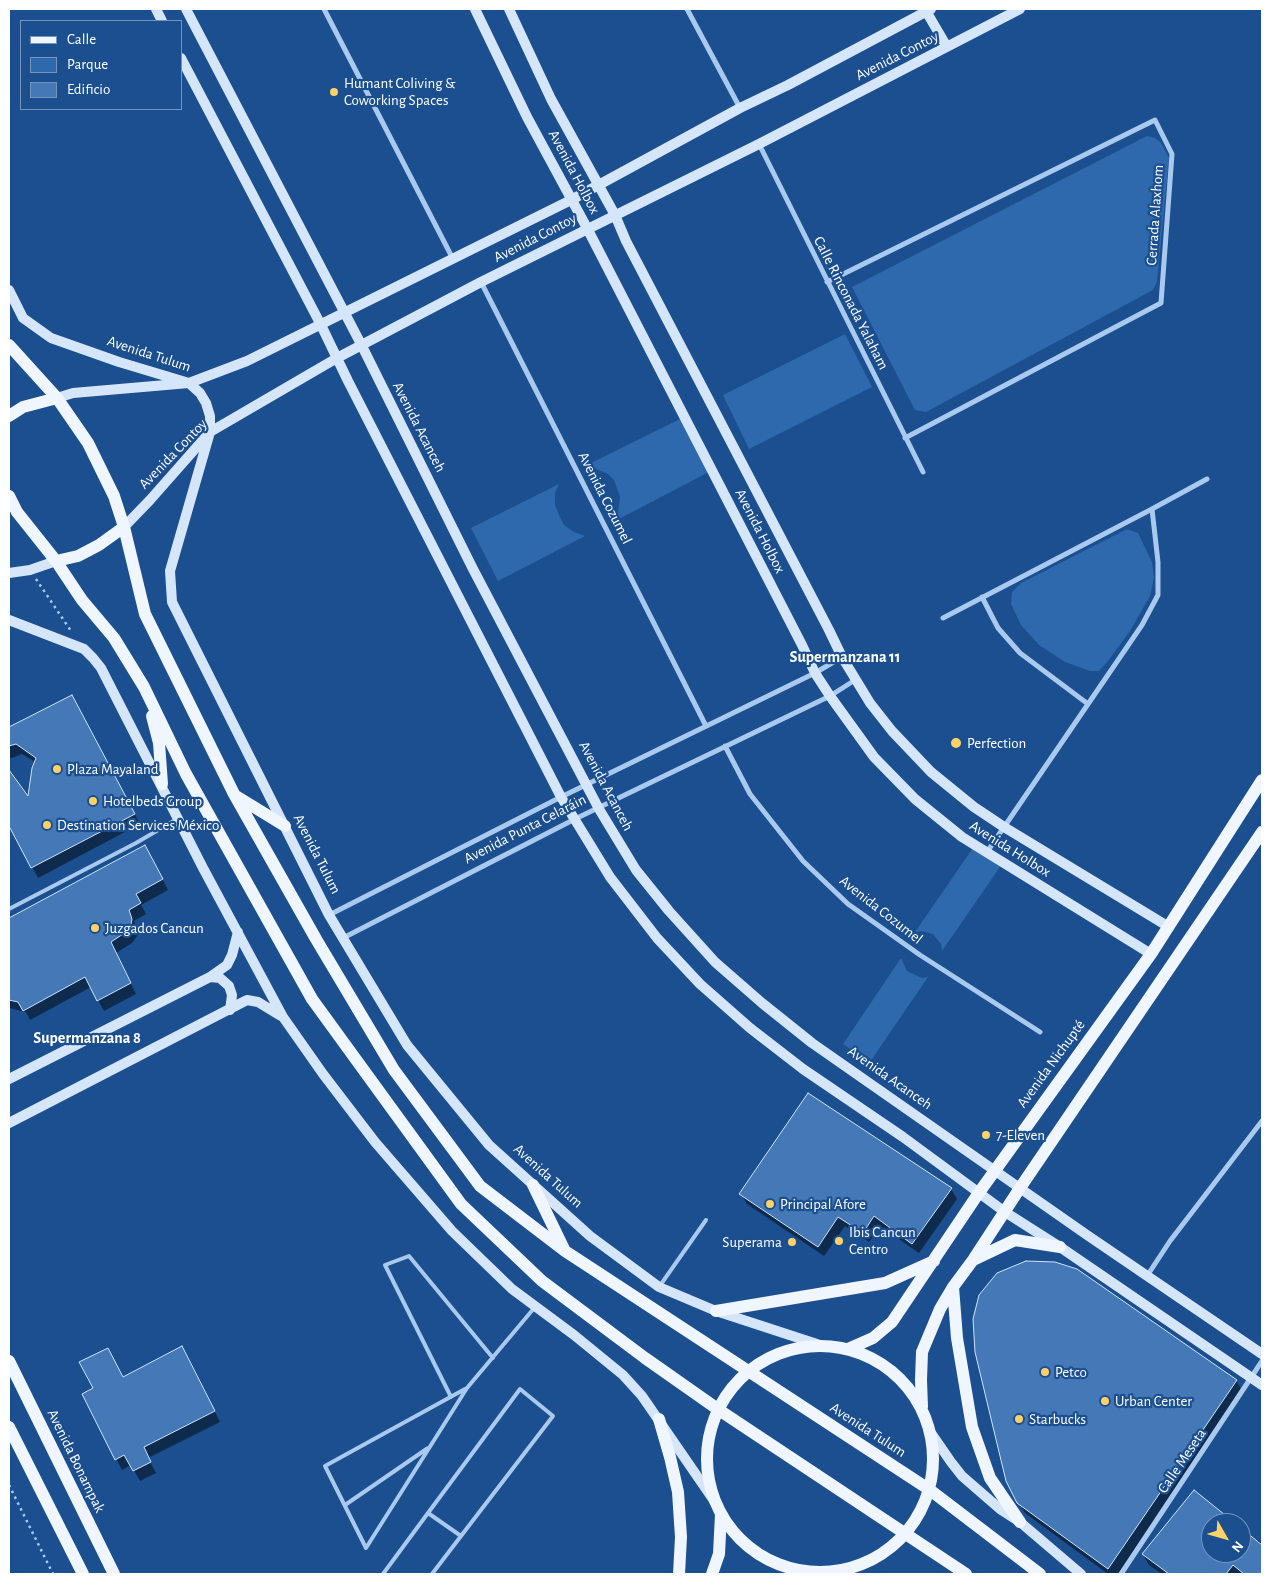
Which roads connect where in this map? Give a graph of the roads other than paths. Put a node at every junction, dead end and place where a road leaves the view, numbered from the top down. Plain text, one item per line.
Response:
1 (186, 9) edge
2 (324, 9) edge
3 (475, 9) edge
4 (510, 9) edge
5 (687, 9) edge
6 (1020, 9) edge
7 (929, 10) edge
8 (947, 47) junction
9 (182, 60) edge
10 (740, 108) junction
11 (759, 144) junction
12 (599, 185) junction
13 (571, 200) junction
14 (615, 215) junction
15 (587, 228) junction
16 (454, 260) junction
17 (482, 282) junction
18 (827, 282) junction
19 (9, 290) edge
20 (345, 312) junction
21 (321, 325) junction
22 (9, 344) edge
23 (362, 346) junction
24 (337, 358) junction
25 (189, 383) junction
26 (57, 398) junction
27 (9, 416) edge
28 (210, 432) junction
29 (906, 438) junction
30 (923, 472) dead end
31 (1207, 478) dead end
32 (9, 496) edge
33 (1152, 510) junction
34 (124, 527) junction
35 (56, 561) junction
36 (9, 573) edge
37 (982, 598) junction
38 (943, 618) dead end
39 (9, 620) edge
40 (842, 657) junction
41 (815, 673) junction
42 (855, 680) junction
43 (144, 687) junction
44 (830, 696) junction
45 (1088, 704) junction
46 (706, 726) junction
47 (725, 746) junction
48 (1262, 780) edge
49 (162, 784) junction
50 (588, 784) junction
51 (234, 794) junction
52 (561, 797) junction
53 (599, 809) junction
54 (178, 818) junction
55 (575, 819) junction
56 (285, 826) junction
57 (1004, 827) junction
58 (1262, 832) edge
59 (987, 852) junction
60 (9, 908) edge
61 (329, 915) junction
62 (1168, 927) junction
63 (238, 932) junction
64 (343, 938) junction
65 (1151, 954) junction
66 (210, 977) junction
67 (230, 1010) junction
68 (283, 1017) junction
69 (1040, 1032) dead end
70 (9, 1079) edge
71 (1262, 1121) edge
72 (9, 1123) edge
73 (995, 1170) junction
74 (533, 1185) junction
75 (1020, 1188) junction
76 (978, 1194) junction
77 (1005, 1212) junction
78 (706, 1220) dead end
79 (1060, 1247) junction
80 (565, 1251) junction
81 (973, 1260) junction
82 (934, 1261) junction
83 (1147, 1276) junction
84 (659, 1287) junction
85 (953, 1287) junction
86 (535, 1307) junction
87 (716, 1311) junction
88 (820, 1345) junction
89 (848, 1349) junction
90 (1262, 1354) edge
91 (493, 1358) junction
92 (9, 1361) edge
93 (1262, 1361) edge
94 (749, 1372) junction
95 (1252, 1378) junction
96 (1262, 1385) edge
97 (468, 1388) junction
98 (451, 1397) junction
99 (718, 1410) junction
100 (922, 1410) junction
101 (659, 1420) junction
102 (9, 1427) edge
103 (930, 1430) junction
104 (430, 1446) junction
105 (930, 1490) junction
106 (345, 1505) junction
107 (719, 1509) junction
108 (428, 1513) junction
109 (1020, 1522) junction
110 (906, 1533) junction
111 (461, 1536) junction
112 (804, 1573) edge
113 (828, 1573) edge
114 (83, 1574) edge
115 (114, 1574) edge
116 (383, 1574) edge
117 (432, 1574) edge
118 (679, 1574) edge
119 (712, 1574) edge
120 (966, 1574) edge
121 (1040, 1574) edge
122 (1081, 1574) edge
123 (1121, 1574) edge

1 - 20 street, Avenida Acanceh
2 - 16 street
3 - 13 street, Avenida Holbox
4 - 12 street, Avenida Holbox
5 - 10 street
6 - 8 street, Avenida Contoy
7 - 8 street
7 - 10 street, Avenida Contoy
8 - 11 street, Avenida Contoy
9 - 21 street
10 - 12 street, Avenida Contoy
11 - 14 street, Avenida Contoy
11 - 18 street, Calle Rinconada Yalaham
12 - 13 street, Avenida Contoy
12 - 14 street, Avenida Holbox
13 - 15 street, Avenida Holbox
13 - 16 street, Avenida Contoy
14 - 15 street, Avenida Contoy
14 - 40 street, Avenida Holbox
15 - 17 street, Avenida Contoy
15 - 41 street, Avenida Holbox
16 - 20 street, Avenida Contoy
17 - 23 street, Avenida Contoy
17 - 46 street, Avenida Cozumel
18 - 29 street, Calle Rinconada Yalaham
18 - 29 street, Cerrada Alaxhom
19 - 25 street, Avenida Tulum
20 - 21 street, Avenida Contoy
20 - 23 street, Avenida Acanceh
21 - 24 street
21 - 25 street, Avenida Contoy
22 - 26 main road
23 - 24 street, Avenida Contoy
23 - 50 street, Avenida Acanceh
24 - 28 street, Avenida Contoy
24 - 52 street
25 - 26 street, Avenida Contoy
25 - 28 street, Avenida Tulum
26 - 27 main road
26 - 34 main road, Avenida Tulum
28 - 34 street, Avenida Contoy
28 - 56 street, Avenida Tulum
29 - 30 street, Calle Rinconada Yalaham
31 - 33 street
32 - 35 main road
33 - 37 street
33 - 45 street
34 - 35 main road
34 - 51 main road, Avenida Tulum
35 - 36 street
35 - 43 main road
37 - 38 street
37 - 45 street
39 - 49 street
40 - 41 street, Avenida Punta Celaráin
40 - 42 street, Avenida Holbox
41 - 44 street, Avenida Holbox
41 - 46 street, Avenida Punta Celaráin
42 - 44 street, Avenida Punta Celaráin
42 - 57 street, Avenida Holbox
43 - 49 main road
43 - 99 main road
44 - 47 street, Avenida Punta Celaráin
44 - 59 street, Avenida Holbox
45 - 57 street
46 - 50 street, Avenida Punta Celaráin
47 - 53 street, Avenida Punta Celaráin
47 - 69 street, Avenida Cozumel
48 - 62 main road, Avenida Nichupté
49 - 54 street
50 - 52 street, Avenida Punta Celaráin
50 - 53 street, Avenida Acanceh
51 - 56 main road
51 - 80 main road, Avenida Tulum
52 - 55 street
52 - 61 street, Avenida Punta Celaráin
53 - 55 street, Avenida Punta Celaráin
53 - 73 street, Avenida Acanceh
54 - 60 lane
54 - 63 street
55 - 64 street, Avenida Punta Celaráin
55 - 76 street
56 - 61 street, Avenida Tulum
57 - 59 street
57 - 62 street, Avenida Holbox
58 - 75 main road
59 - 65 street, Avenida Holbox
61 - 64 street, Avenida Tulum
62 - 65 main road, Avenida Nichupté
63 - 66 street
63 - 68 street
64 - 74 street, Avenida Tulum
65 - 73 main road, Avenida Nichupté
66 - 67 street
66 - 70 street
67 - 68 street
67 - 72 street
68 - 86 street
71 - 83 street
73 - 75 street, Avenida Acanceh
73 - 76 main road, Avenida Nichupté
74 - 80 main road
74 - 84 street, Avenida Tulum
75 - 77 main road
75 - 83 street, Avenida Acanceh
76 - 77 street
76 - 82 main road, Avenida Nichupté
77 - 79 street
77 - 81 main road
78 - 84 lane
79 - 81 main road
79 - 95 street
80 - 94 main road, Avenida Tulum
81 - 85 main road
82 - 87 main road
82 - 89 main road, Avenida Nichupté
83 - 90 street, Avenida Acanceh
84 - 87 street, Avenida Tulum
85 - 100 main road
85 - 109 main road
86 - 91 lane
86 - 101 street
87 - 88 street, Avenida Tulum
88 - 89 main road
88 - 94 main road
89 - 100 main road
91 - 97 lane
91 - 98 lane
92 - 115 main road, Avenida Bonampak
93 - 95 street, Calle Meseta
94 - 99 main road
94 - 105 main road, Avenida Tulum
95 - 96 street
95 - 123 street, Calle Meseta
97 - 98 lane
97 - 104 lane
98 - 106 lane
99 - 107 main road
99 - 110 main road
100 - 103 main road
101 - 107 street
101 - 118 main road
102 - 114 main road
103 - 105 main road
103 - 109 street
104 - 106 lane
104 - 106 lane
105 - 110 main road
105 - 121 main road, Avenida Tulum
107 - 112 main road
107 - 119 main road
108 - 111 lane
108 - 111 lane
108 - 116 lane
109 - 122 street
110 - 113 main road
110 - 120 main road
111 - 117 lane
112 - 113 main road

